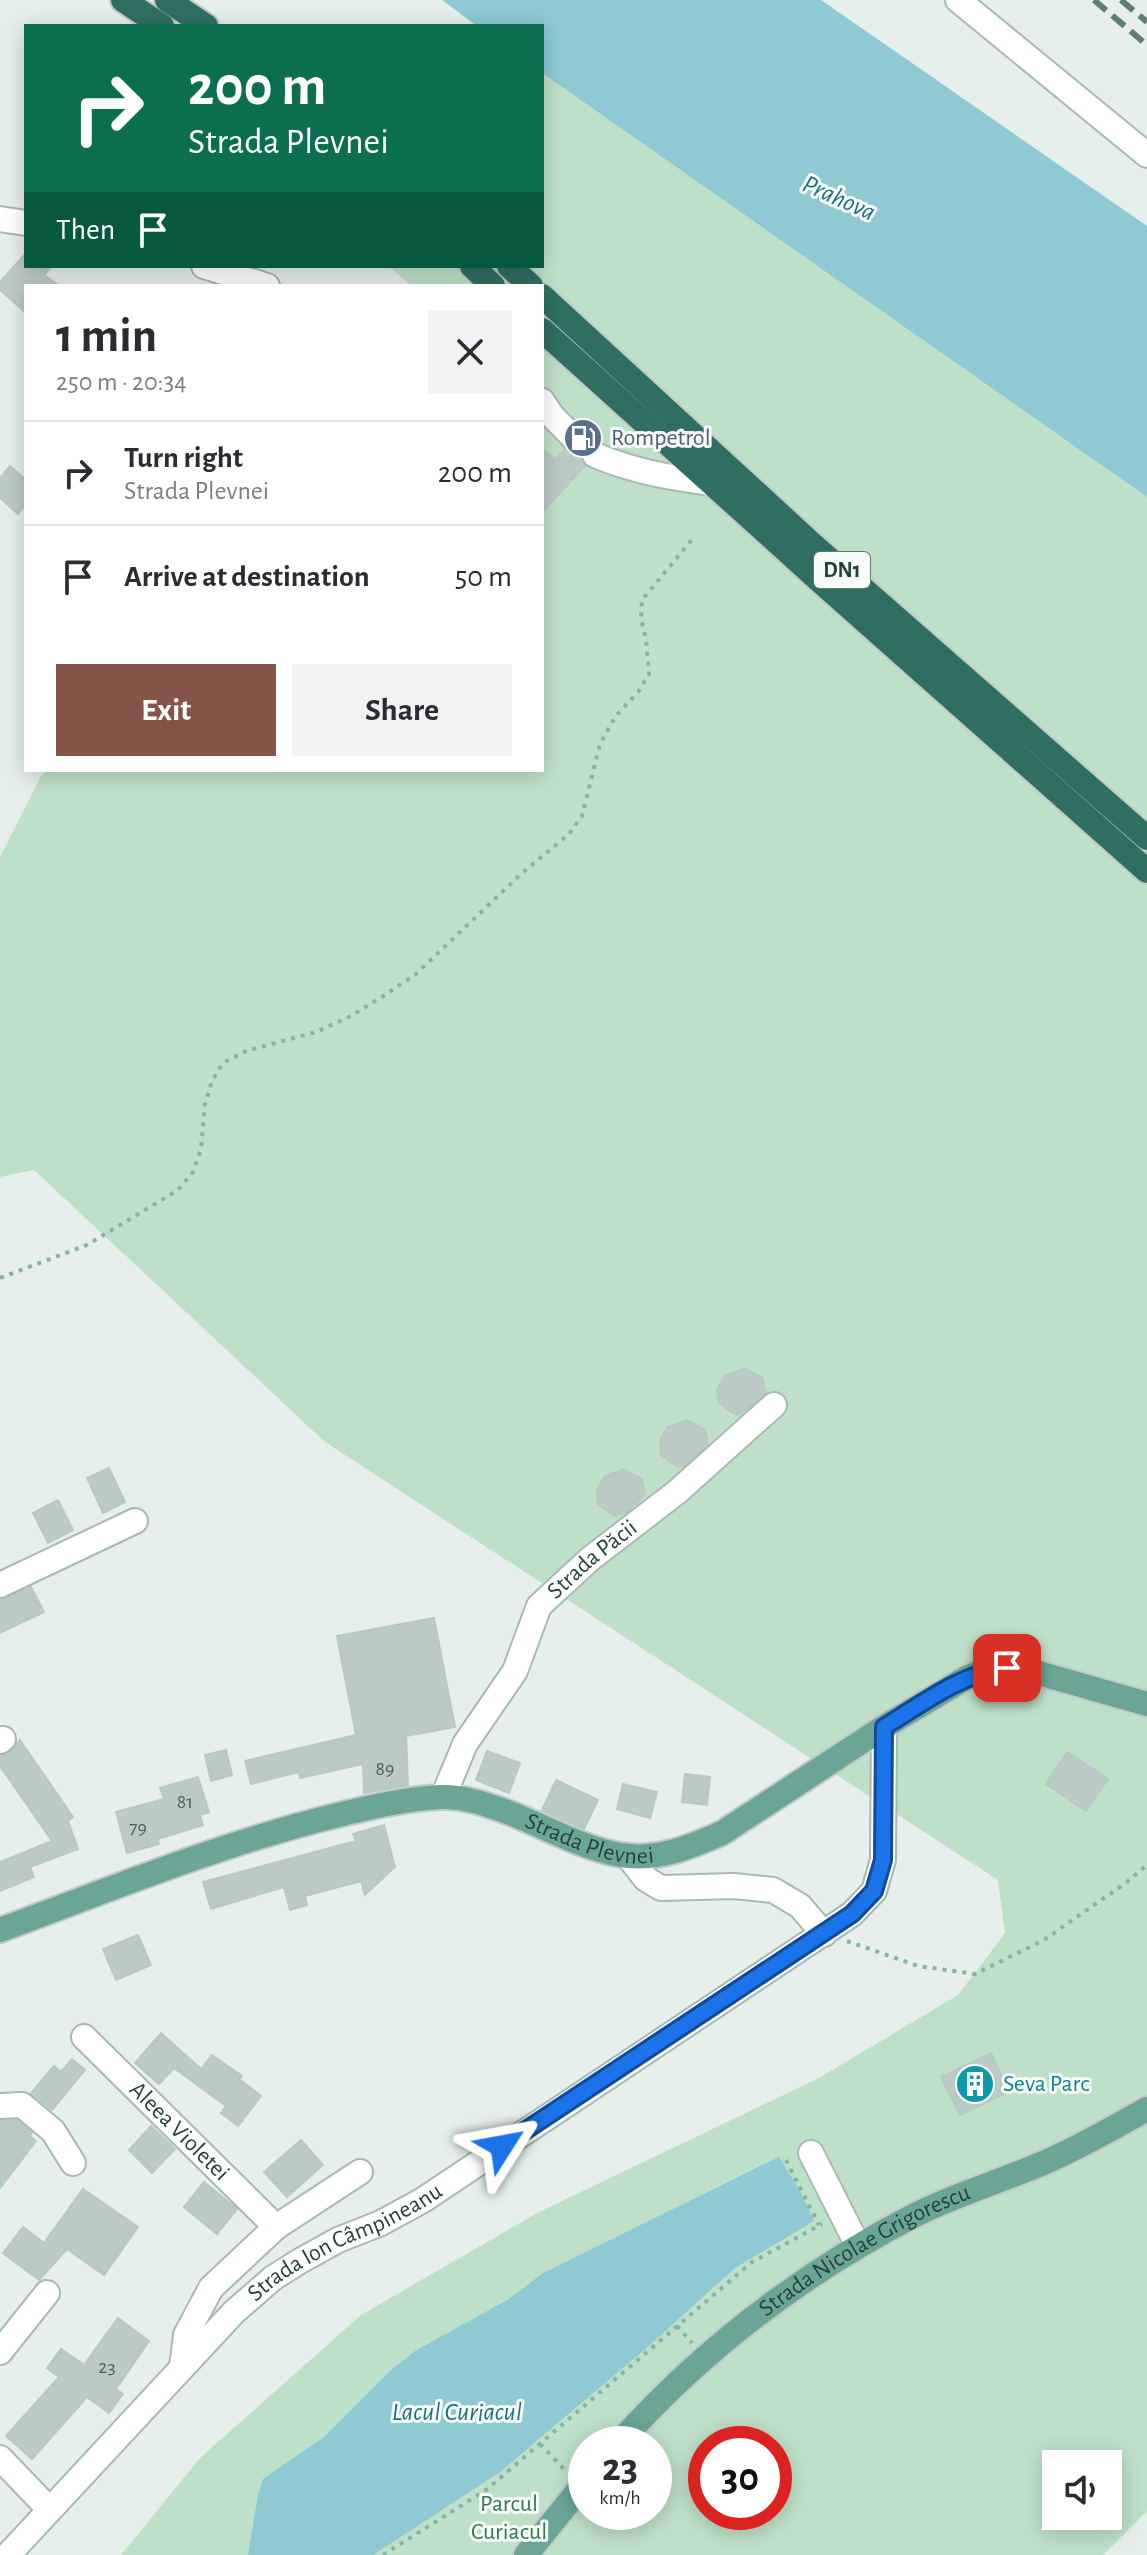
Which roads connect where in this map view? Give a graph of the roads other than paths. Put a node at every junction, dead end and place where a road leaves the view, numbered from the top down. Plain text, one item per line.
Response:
1 (123, 0) edge
2 (167, 0) edge
3 (958, 0) edge
4 (159, 24) edge
5 (203, 24) edge
6 (1147, 155) edge
7 (0, 219) edge
8 (24, 223) edge
9 (210, 268) edge
10 (474, 268) edge
11 (511, 268) edge
12 (261, 284) edge
13 (491, 284) edge
14 (529, 284) edge
15 (544, 298) edge
16 (544, 332) edge
17 (544, 404) edge
18 (574, 438) dead end
19 (595, 455) dead end
20 (712, 483) junction
21 (1147, 838) edge
22 (1147, 871) edge
23 (774, 1405) dead end
24 (135, 1521) dead end
25 (0, 1585) edge
26 (1147, 1704) edge
27 (884, 1727) junction
28 (443, 1797) junction
29 (628, 1856) junction
30 (0, 1930) edge
31 (824, 1934) junction
32 (84, 2037) dead end
33 (0, 2106) edge
34 (1147, 2109) edge
35 (811, 2153) dead end
36 (73, 2163) dead end
37 (360, 2172) dead end
38 (276, 2227) junction
39 (858, 2246) junction
40 (47, 2293) dead end
41 (0, 2352) edge
42 (182, 2367) junction
43 (634, 2426) edge
44 (0, 2458) edge
45 (568, 2503) edge
46 (49, 2509) junction
47 (8, 2555) edge
48 (526, 2555) edge

1 - 4 highway
2 - 5 highway
3 - 6 street
7 - 8 street
9 - 12 street
10 - 13 highway
11 - 14 highway
15 - 21 highway, DN1
16 - 20 highway, DN1
17 - 18 street
19 - 20 street
20 - 22 highway, DN1
23 - 28 street, Strada Păcii
24 - 25 street
26 - 27 main road, Strada Plevnei
27 - 29 main road, Strada Plevnei
27 - 31 street, Strada Ion Câmpineanu
28 - 29 main road, Strada Plevnei
28 - 30 main road, Strada Plevnei
29 - 31 street
31 - 42 street, Strada Ion Câmpineanu
32 - 38 street, Aleea Violetei
33 - 36 street
34 - 39 main road, Strada Nicolae Grigorescu
35 - 39 street
37 - 38 street
38 - 42 street
39 - 43 main road, Strada Nicolae Grigorescu
40 - 41 street
42 - 46 street, Strada Ion Câmpineanu
44 - 46 street
45 - 48 main road
46 - 47 street, Strada Ion Câmpineanu

